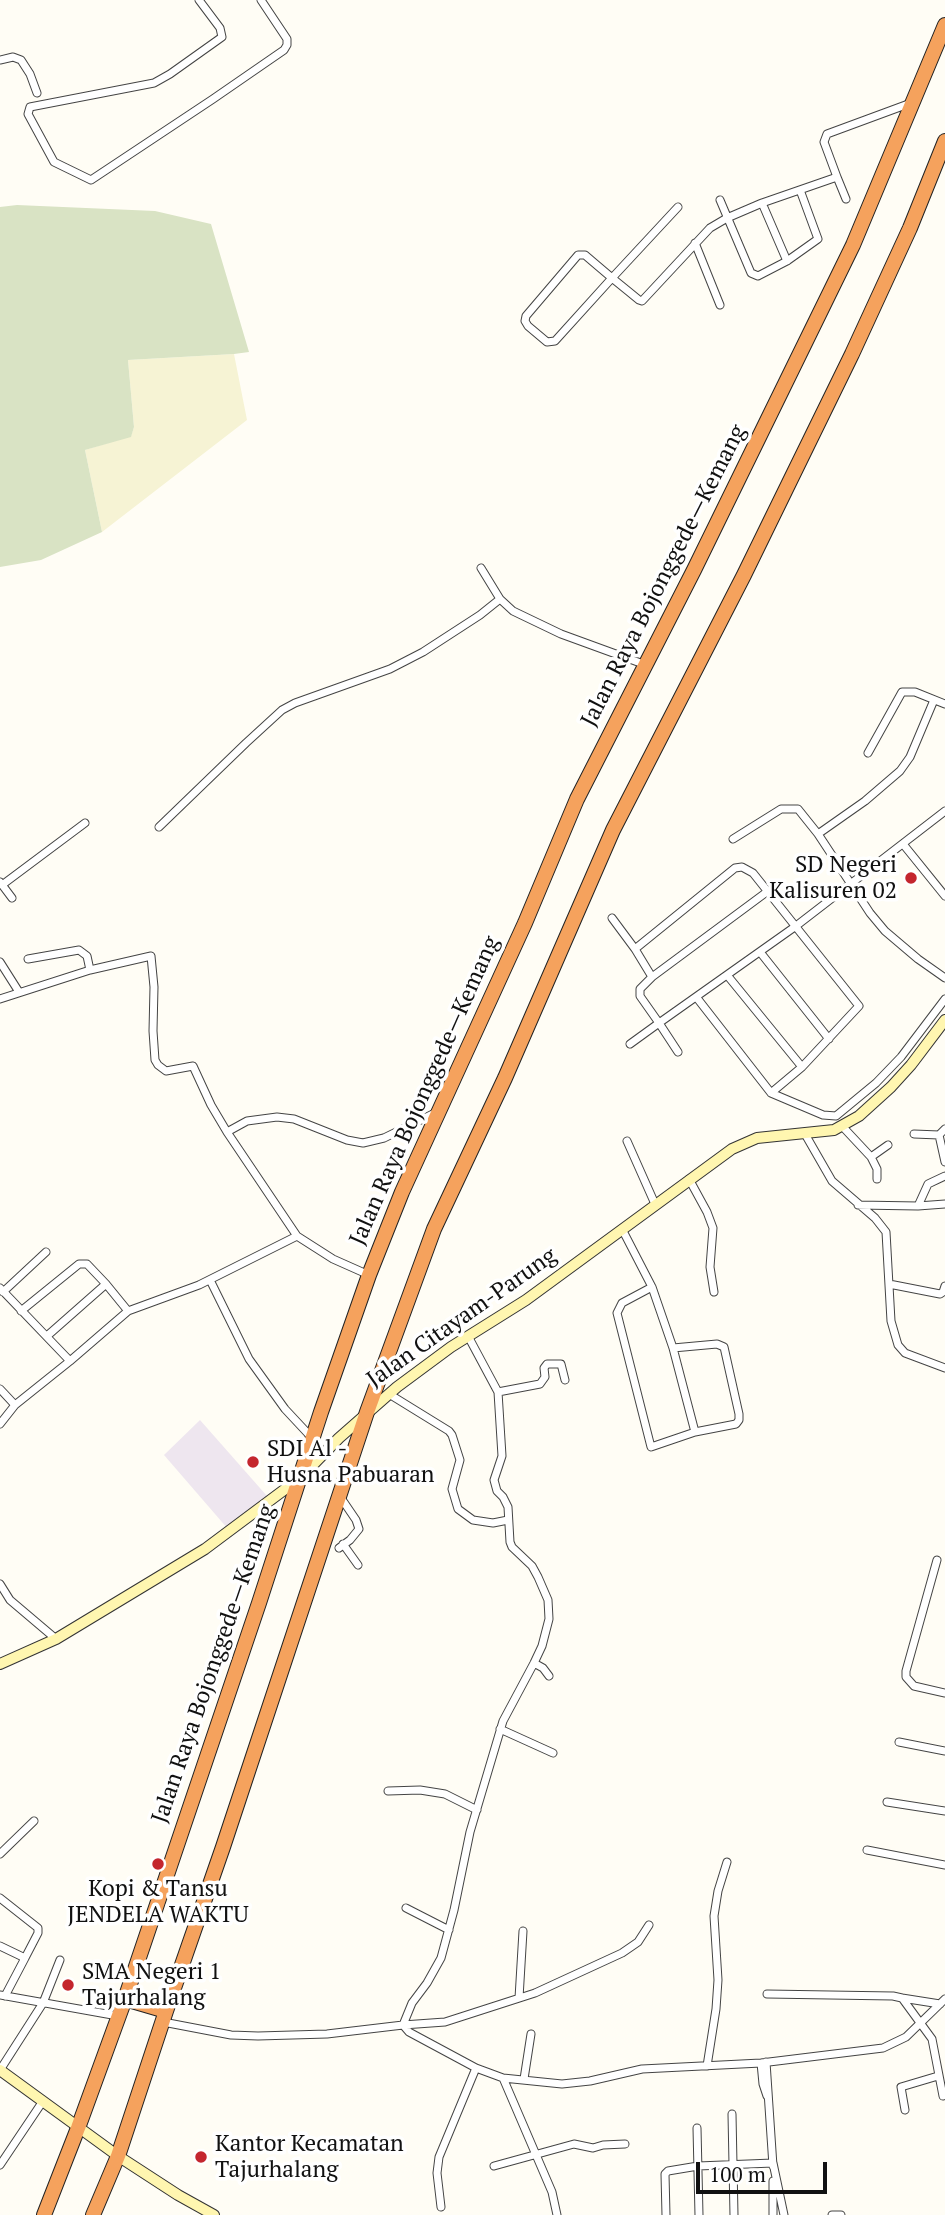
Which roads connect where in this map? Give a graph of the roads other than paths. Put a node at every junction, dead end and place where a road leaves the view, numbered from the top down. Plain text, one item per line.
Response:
1 (199, 0) edge
2 (261, 0) edge
3 (945, 25) edge
4 (0, 60) edge
5 (37, 93) dead end
6 (912, 103) junction
7 (945, 141) edge
8 (837, 177) junction
9 (800, 190) junction
10 (846, 199) dead end
11 (720, 200) dead end
12 (762, 204) junction
13 (678, 207) dead end
14 (727, 218) junction
15 (695, 243) junction
16 (787, 261) junction
17 (612, 278) junction
18 (720, 305) dead end
19 (481, 568) dead end
20 (500, 599) junction
21 (646, 666) junction
22 (934, 700) junction
23 (945, 704) edge
24 (867, 753) dead end
25 (945, 811) edge
26 (85, 823) dead end
27 (159, 827) dead end
28 (818, 834) junction
29 (733, 839) dead end
30 (903, 844) junction
31 (1, 883) edge
32 (852, 884) junction
33 (768, 891) junction
34 (945, 896) edge
35 (12, 898) dead end
36 (612, 918) dead end
37 (796, 926) junction
38 (635, 949) junction
39 (760, 952) junction
40 (28, 959) dead end
41 (0, 962) edge
42 (90, 970) junction
43 (727, 975) junction
44 (652, 977) junction
45 (945, 978) edge
46 (19, 992) junction
47 (697, 998) junction
48 (0, 999) edge
49 (945, 999) edge
50 (945, 1020) edge
51 (659, 1023) junction
52 (830, 1039) junction
53 (630, 1044) dead end
54 (678, 1052) dead end
55 (802, 1066) junction
56 (771, 1093) junction
57 (439, 1111) junction
58 (842, 1126) junction
59 (227, 1132) junction
60 (942, 1132) edge
61 (805, 1134) junction
62 (914, 1134) dead end
63 (626, 1141) dead end
64 (888, 1145) dead end
65 (871, 1157) junction
66 (945, 1162) edge
67 (945, 1176) edge
68 (877, 1179) dead end
69 (689, 1180) junction
70 (655, 1204) junction
71 (945, 1204) edge
72 (858, 1205) junction
73 (918, 1206) junction
74 (622, 1229) junction
75 (297, 1236) junction
76 (46, 1252) dead end
77 (369, 1275) junction
78 (209, 1280) junction
79 (106, 1284) junction
80 (889, 1284) junction
81 (945, 1286) edge
82 (652, 1287) junction
83 (2, 1290) edge
84 (714, 1292) dead end
85 (21, 1311) junction
86 (128, 1311) junction
87 (47, 1336) junction
88 (468, 1336) junction
89 (673, 1349) junction
90 (70, 1361) junction
91 (945, 1368) edge
92 (565, 1380) dead end
93 (0, 1389) edge
94 (498, 1392) junction
95 (389, 1394) junction
96 (15, 1405) junction
97 (367, 1412) junction
98 (0, 1424) edge
99 (695, 1432) junction
100 (313, 1439) junction
101 (300, 1478) junction
102 (339, 1494) junction
103 (508, 1520) junction
104 (937, 1560) dead end
105 (358, 1566) dead end
106 (0, 1584) edge
107 (56, 1639) junction
108 (534, 1663) junction
109 (0, 1664) edge
110 (549, 1676) dead end
111 (945, 1693) edge
112 (500, 1729) junction
113 (899, 1742) dead end
114 (945, 1751) edge
115 (554, 1753) dead end
116 (388, 1791) dead end
117 (887, 1802) dead end
118 (477, 1810) junction
119 (945, 1811) edge
120 (34, 1821) dead end
121 (867, 1850) dead end
122 (0, 1854) edge
123 (727, 1862) dead end
124 (945, 1866) edge
125 (0, 1898) edge
126 (406, 1908) dead end
127 (649, 1925) dead end
128 (449, 1930) junction
129 (523, 1931) dead end
130 (0, 1946) edge
131 (25, 1958) junction
132 (60, 1960) dead end
133 (767, 1994) dead end
134 (2, 1996) edge
135 (519, 1998) junction
136 (902, 1998) junction
137 (125, 1999) junction
138 (943, 2002) edge
139 (43, 2003) junction
140 (118, 2016) junction
141 (164, 2016) junction
142 (920, 2024) junction
143 (403, 2025) junction
144 (531, 2034) dead end
145 (764, 2062) junction
146 (707, 2066) junction
147 (476, 2068) junction
148 (0, 2070) edge
149 (938, 2076) junction
150 (503, 2078) junction
151 (523, 2079) junction
152 (943, 2096) dead end
153 (43, 2101) junction
154 (905, 2110) dead end
155 (732, 2114) dead end
156 (78, 2128) junction
157 (697, 2128) dead end
158 (625, 2144) dead end
159 (118, 2156) junction
160 (536, 2156) junction
161 (734, 2163) junction
162 (773, 2163) junction
163 (0, 2165) edge
164 (494, 2166) dead end
165 (698, 2166) junction
166 (441, 2207) dead end
167 (44, 2215) edge
168 (93, 2215) edge
169 (214, 2215) edge
170 (557, 2215) edge
171 (666, 2215) edge
172 (699, 2215) edge
173 (734, 2215) edge
174 (773, 2215) edge
175 (784, 2215) edge
176 (832, 2215) edge
177 (841, 2215) edge

1 - 2 street
3 - 6 highway, Jalan Raya Bojonggede—Kemang
4 - 5 street
6 - 8 street
6 - 21 highway, Jalan Raya Bojonggede—Kemang
7 - 97 highway
8 - 9 street
8 - 10 street
9 - 12 street
9 - 16 street
11 - 14 street
12 - 14 street
12 - 16 street
13 - 17 street
14 - 15 street
14 - 16 street
15 - 17 street
15 - 18 street
17 - 17 street
19 - 20 street
20 - 21 street
20 - 27 street
21 - 57 highway, Jalan Raya Bojonggede—Kemang
22 - 23 street
22 - 24 street
22 - 28 street
25 - 30 street
26 - 31 street
28 - 29 street
28 - 32 street
30 - 32 street
30 - 34 street
31 - 35 street
32 - 37 street
32 - 45 street
33 - 37 street
33 - 38 street
33 - 44 street
36 - 38 street
37 - 39 street
37 - 52 street
38 - 44 street
39 - 43 street
39 - 52 street
40 - 42 street
41 - 46 street
42 - 46 street
42 - 59 street
43 - 47 street
43 - 55 street
44 - 51 street
46 - 48 street
47 - 51 street
47 - 56 street
49 - 56 street
50 - 58 main road, Jalan Citayam-Parung
51 - 53 street
51 - 54 street
52 - 55 street
55 - 56 street
57 - 59 street
57 - 77 highway, Jalan Raya Bojonggede—Kemang
58 - 61 main road, Jalan Citayam-Parung
58 - 65 street
59 - 75 street
60 - 62 street
60 - 66 street
61 - 69 main road, Jalan Citayam-Parung
61 - 72 street
63 - 70 street
64 - 65 street
65 - 68 street
67 - 73 street
69 - 70 main road, Jalan Citayam-Parung
69 - 84 street
70 - 74 main road, Jalan Citayam-Parung
71 - 73 street
72 - 73 street
72 - 80 street
74 - 82 street
74 - 88 main road, Jalan Citayam-Parung
75 - 77 street
75 - 78 street
76 - 83 street
77 - 100 highway, Jalan Raya Bojonggede—Kemang
78 - 86 street
78 - 100 street
79 - 85 street
79 - 86 street
79 - 87 street
80 - 81 street
80 - 91 street
82 - 89 street
82 - 99 street
83 - 85 street
85 - 87 street
86 - 90 street
87 - 90 street
88 - 94 street
88 - 95 main road, Jalan Citayam-Parung
89 - 99 street
89 - 99 street
90 - 96 street
92 - 94 street
93 - 96 street
94 - 103 street
95 - 97 main road, Jalan Citayam-Parung
95 - 103 street
96 - 98 street
97 - 101 main road, Jalan Citayam-Parung
97 - 102 highway
100 - 101 highway, Jalan Raya Bojonggede—Kemang
101 - 107 main road, Jalan Citayam-Parung
101 - 137 highway, Jalan Raya Bojonggede—Kemang
102 - 105 street
102 - 141 highway
103 - 108 street
104 - 111 street
106 - 107 street
107 - 109 main road, Jalan Citayam-Parung
108 - 110 street
108 - 112 street
112 - 115 street
112 - 118 street
113 - 114 street
116 - 118 street
117 - 119 street
118 - 128 street
120 - 122 street
121 - 124 street
123 - 146 street
125 - 131 street
126 - 128 street
127 - 135 street
128 - 143 street
129 - 135 street
130 - 131 street
131 - 134 street
132 - 139 street
133 - 136 street
134 - 139 street
135 - 143 street
136 - 138 street
136 - 142 street
137 - 140 highway, Jalan Raya Bojonggede—Kemang
137 - 141 highway
138 - 142 street
139 - 140 street
139 - 148 street
140 - 156 highway, Jalan Raya Bojonggede—Kemang
141 - 143 street
141 - 159 highway
142 - 145 street
142 - 149 street
143 - 147 street
144 - 151 street
145 - 146 street
145 - 162 street
146 - 151 street
147 - 150 street
147 - 166 street
148 - 153 main road
149 - 152 street
149 - 154 street
150 - 151 street
150 - 160 street
153 - 156 main road
153 - 163 street
155 - 161 street
156 - 159 main road
156 - 167 highway, Jalan Raya Bojonggede—Kemang
157 - 165 street
158 - 160 street
159 - 168 highway
159 - 169 main road
160 - 164 street
160 - 170 street
161 - 162 street
161 - 165 street
161 - 173 street
162 - 174 street
162 - 175 street
165 - 171 street
165 - 172 street
176 - 177 street

